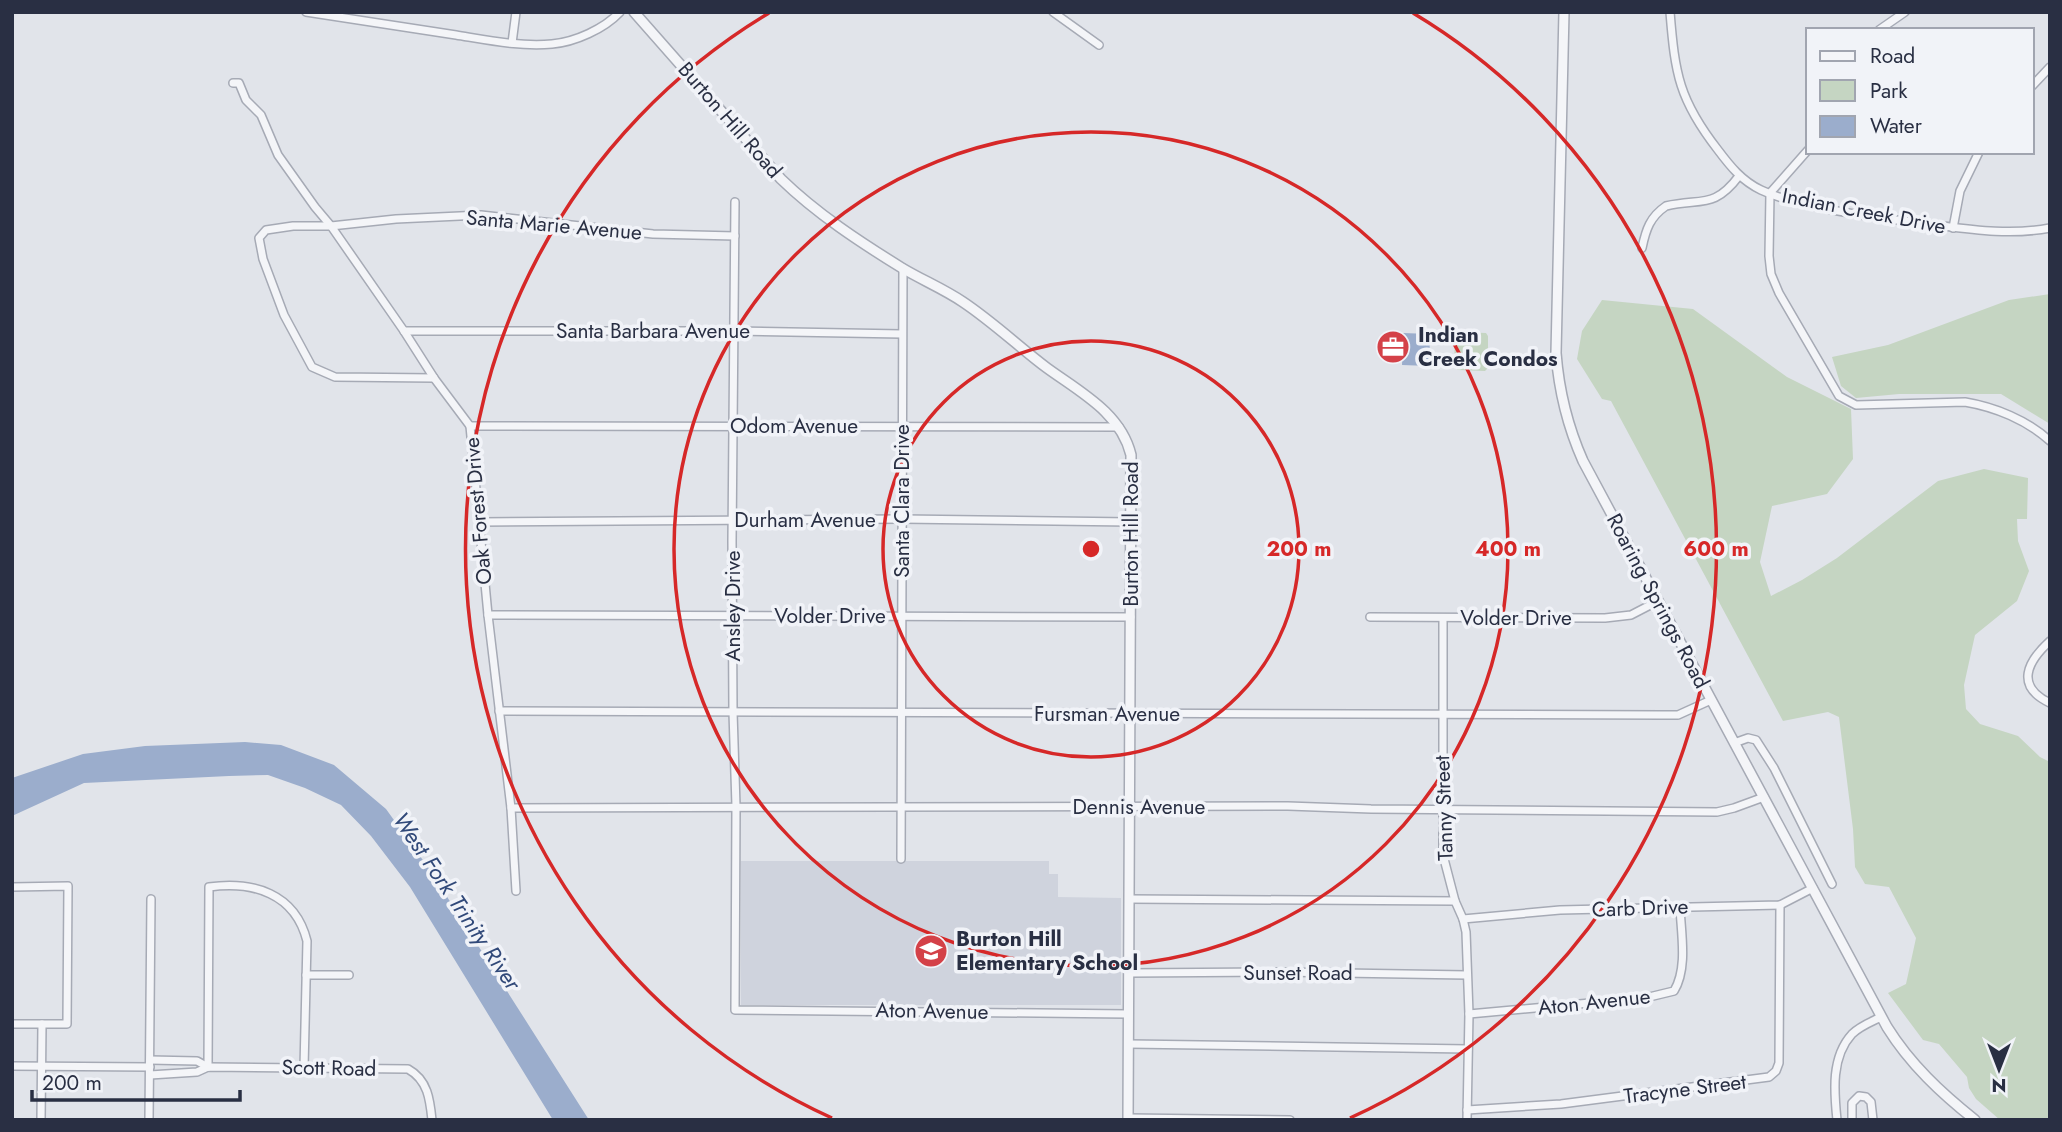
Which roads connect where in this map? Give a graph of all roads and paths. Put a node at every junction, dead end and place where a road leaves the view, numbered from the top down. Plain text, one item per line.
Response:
1 (306, 12) edge
2 (516, 12) edge
3 (620, 12) edge
4 (634, 12) edge
5 (1053, 12) edge
6 (1564, 12) edge
7 (1670, 12) edge
8 (1905, 12) edge
9 (1882, 28) edge
10 (512, 43) junction
11 (1099, 45) dead end
12 (2050, 66) edge
13 (233, 83) dead end
14 (2034, 84) edge
15 (1806, 152) edge
16 (1978, 154) edge
17 (1739, 176) junction
18 (1770, 193) junction
19 (735, 202) dead end
20 (331, 226) junction
21 (1953, 228) junction
22 (2050, 228) edge
23 (735, 236) junction
24 (1642, 248) dead end
25 (902, 268) junction
26 (404, 331) junction
27 (734, 331) junction
28 (902, 334) junction
29 (434, 378) junction
30 (470, 426) junction
31 (734, 426) junction
32 (902, 426) junction
33 (1119, 427) junction
34 (2050, 441) edge
35 (902, 519) junction
36 (733, 520) junction
37 (480, 522) junction
38 (1131, 522) junction
39 (1658, 601) junction
40 (488, 615) junction
41 (733, 615) junction
42 (902, 616) junction
43 (1131, 617) junction
44 (1370, 617) dead end
45 (1443, 618) junction
46 (2050, 641) edge
47 (1711, 700) junction
48 (2050, 703) edge
49 (499, 711) junction
50 (733, 712) junction
51 (901, 713) junction
52 (1130, 713) junction
53 (1443, 715) junction
54 (1734, 743) junction
55 (1764, 797) junction
56 (736, 806) junction
57 (901, 806) junction
58 (1130, 807) junction
59 (512, 808) junction
60 (1442, 810) junction
61 (901, 859) dead end
62 (1832, 884) dead end
63 (12, 887) edge
64 (1813, 888) junction
65 (516, 891) dead end
66 (150, 899) dead end
67 (1129, 899) junction
68 (1455, 901) junction
69 (1780, 905) junction
70 (1680, 907) junction
71 (1464, 919) junction
72 (1129, 973) junction
73 (306, 975) junction
74 (349, 975) dead end
75 (1467, 975) junction
76 (735, 1010) joint
77 (1128, 1014) junction
78 (1469, 1014) junction
79 (1881, 1017) junction
80 (12, 1024) edge
81 (42, 1024) junction
82 (1129, 1044) junction
83 (1468, 1049) junction
84 (12, 1066) edge
85 (42, 1066) junction
86 (150, 1068) junction
87 (208, 1068) junction
88 (304, 1068) junction
89 (1467, 1111) junction
90 (1128, 1119) edge
91 (41, 1120) edge
92 (149, 1120) edge
93 (432, 1120) edge
94 (1290, 1120) edge
95 (1467, 1120) edge
96 (1837, 1120) edge
97 (1852, 1120) edge
98 (1874, 1120) edge
99 (1975, 1120) edge

1 - 10 street
2 - 10 street
3 - 10 street
4 - 25 street, Burton Hill Road
5 - 11 street
6 - 39 street, Roaring Springs Road
7 - 17 street, Indian Creek Drive
8 - 9 street
12 - 14 street
13 - 20 street, Oak Forest Drive
15 - 18 street
16 - 21 street
17 - 18 street, Indian Creek Drive
17 - 24 street
18 - 21 street, Indian Creek Drive
18 - 34 street
19 - 23 street, Ansley Drive
20 - 23 street, Santa Marie Avenue
20 - 26 street, Oak Forest Drive
20 - 29 street, Santa Marie Avenue
21 - 22 street, Indian Creek Drive
23 - 27 street, Ansley Drive
25 - 28 street, Santa Clara Drive
25 - 33 street, Burton Hill Road
26 - 27 street, Santa Barbara Avenue
26 - 29 street, Oak Forest Drive
27 - 28 street, Santa Barbara Avenue
27 - 31 street, Ansley Drive
28 - 32 street, Santa Clara Drive
29 - 30 street, Oak Forest Drive
30 - 31 street, Odom Avenue
30 - 37 street, Oak Forest Drive
31 - 32 street, Odom Avenue
31 - 36 street, Ansley Drive
32 - 33 street, Odom Avenue
32 - 35 street, Santa Clara Drive
33 - 38 street, Burton Hill Road
35 - 36 street, Durham Avenue
35 - 38 street, Durham Avenue
35 - 42 street, Santa Clara Drive
36 - 37 street, Durham Avenue
36 - 41 street, Ansley Drive
37 - 40 street, Oak Forest Drive
38 - 43 street, Burton Hill Road
39 - 45 street, Volder Drive
39 - 47 street, Roaring Springs Road
40 - 41 street, Volder Drive
40 - 49 street, Oak Forest Drive
41 - 42 street, Volder Drive
41 - 50 street, Ansley Drive
42 - 43 street, Volder Drive
42 - 51 street, Santa Clara Drive
43 - 52 street, Burton Hill Road
44 - 45 street, Volder Drive
45 - 53 street, Tanny Street
46 - 48 street
47 - 53 street, Fursman Avenue
47 - 54 street, Roaring Springs Road
49 - 50 street, Fursman Avenue
49 - 59 street, Oak Forest Drive
50 - 51 street, Fursman Avenue
50 - 56 street, Ansley Drive
51 - 52 street, Fursman Avenue
51 - 57 street, Santa Clara Drive
52 - 53 street, Fursman Avenue
52 - 58 street, Burton Hill Road
53 - 60 street, Tanny Street
54 - 55 street, Roaring Springs Road
54 - 62 street
55 - 60 street, Dennis Avenue
55 - 64 street, Roaring Springs Road
56 - 57 street, Dennis Avenue
56 - 59 street, Dennis Avenue
56 - 76 street, Ansley Drive
57 - 58 street, Dennis Avenue
57 - 61 street, Santa Clara Drive
58 - 60 street, Dennis Avenue
58 - 67 street, Burton Hill Road
59 - 65 street, Oak Forest Drive
60 - 68 street, Tanny Street
63 - 81 street
64 - 69 street, Carb Drive
64 - 79 street, Roaring Springs Road
66 - 86 street
67 - 68 street
67 - 72 street, Burton Hill Road
68 - 71 street, Tanny Street
69 - 70 street, Carb Drive
69 - 89 street, Tracyne Street
70 - 71 street, Carb Drive
70 - 78 street, Aton Avenue
71 - 75 street, Tanny Street
72 - 75 street, Sunset Road
72 - 77 street, Burton Hill Road
73 - 74 street
73 - 87 street
73 - 88 street
75 - 78 street, Tanny Street
76 - 77 street, Aton Avenue
77 - 82 street, Burton Hill Road
78 - 83 street, Tanny Street
79 - 96 street
79 - 99 street, Roaring Springs Road
80 - 81 street
81 - 85 street
82 - 83 street
82 - 90 street, Burton Hill Road
83 - 89 street, Tanny Street
84 - 85 street, Scott Road
85 - 86 street, Scott Road
85 - 91 street
86 - 87 street, Scott Road
86 - 87 street, Scott Road
86 - 92 street
87 - 88 street, Scott Road
88 - 93 street, Scott Road
89 - 95 street, Tanny Street
90 - 94 street
97 - 98 street

